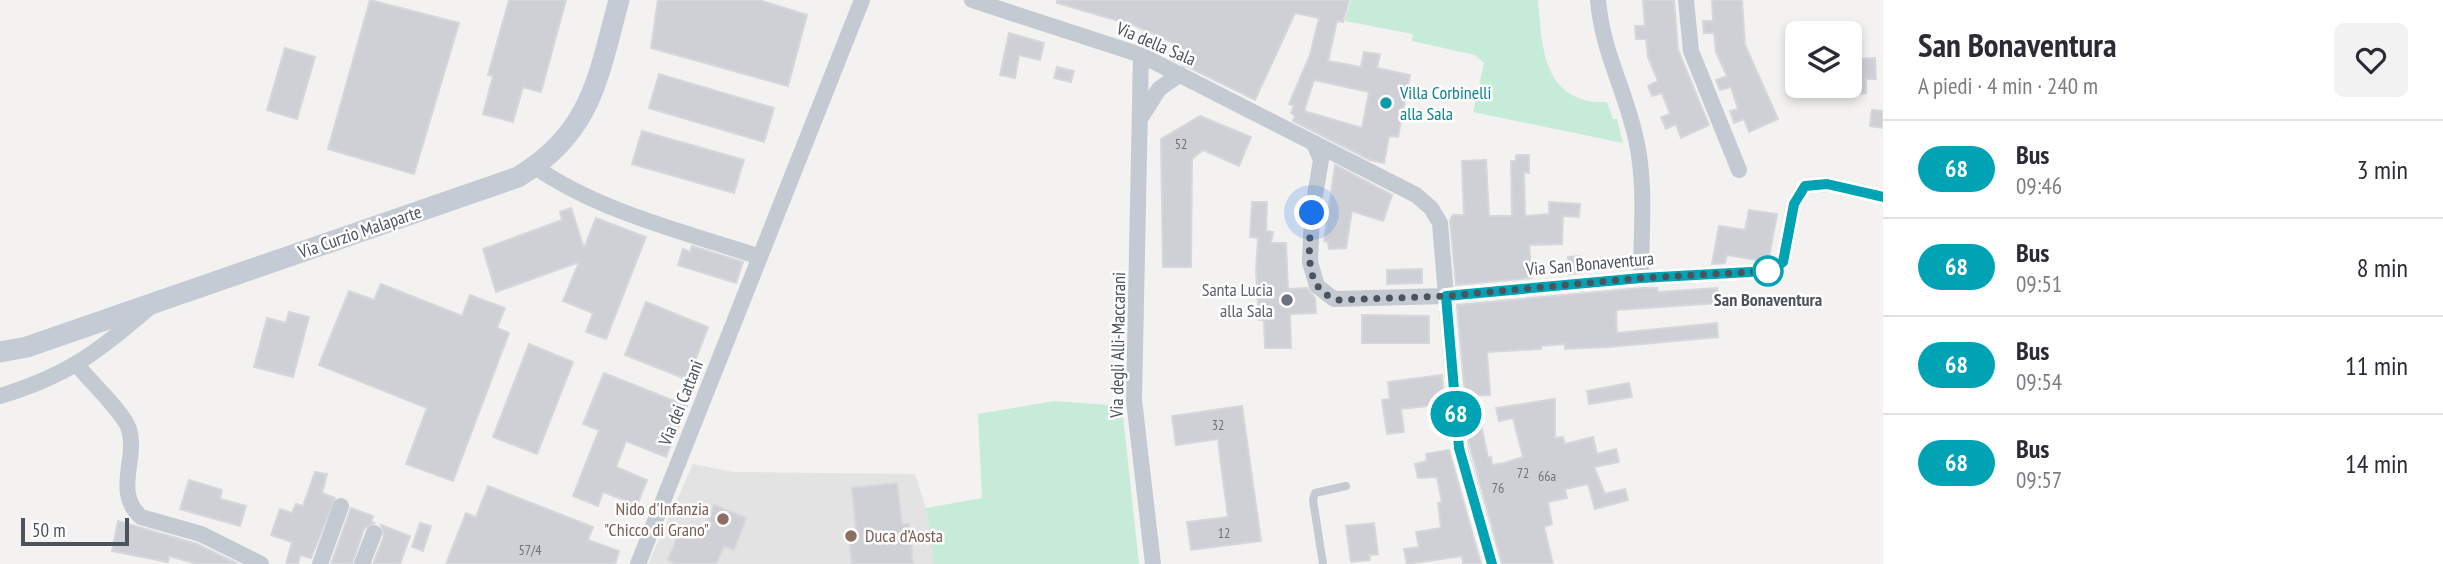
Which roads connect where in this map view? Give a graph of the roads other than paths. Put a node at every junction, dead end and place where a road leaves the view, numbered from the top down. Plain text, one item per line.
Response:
1 (619, 0) edge
2 (862, 0) edge
3 (972, 0) edge
4 (1598, 0) edge
5 (1686, 0) edge
6 (1141, 55) junction
7 (1180, 75) junction
8 (1139, 125) junction
9 (1324, 154) junction
10 (535, 167) junction
11 (1739, 170) dead end
12 (1883, 197) edge
13 (760, 257) junction
14 (1641, 278) junction
15 (1446, 296) junction
16 (154, 303) junction
17 (0, 352) edge
18 (77, 365) junction
19 (0, 397) edge
20 (1346, 486) dead end
21 (341, 506) dead end
22 (374, 533) dead end
23 (261, 564) edge
24 (320, 564) edge
25 (362, 564) edge
26 (638, 564) edge
27 (1153, 564) edge
28 (1323, 564) edge
29 (1492, 564) edge

1 - 10 street, Via Curzio Malaparte
2 - 13 street, Via dei Cattani
3 - 6 street, Via della Sala
4 - 14 street
5 - 11 street
6 - 7 street, Via della Sala
6 - 8 street, Via degli Alli-Maccarani
7 - 8 street, Via degli Alli-Maccarani
7 - 9 street, Via della Sala
8 - 27 street, Via degli Alli-Maccarani
9 - 15 street, Via della Sala
9 - 15 street
10 - 13 street
10 - 16 street, Via Curzio Malaparte
12 - 14 street, Via San Bonaventura
13 - 26 street, Via dei Cattani
14 - 15 street, Via San Bonaventura
15 - 29 street, Via della Sala
16 - 17 street, Via Curzio Malaparte
16 - 18 street
18 - 19 street
18 - 23 street
20 - 28 lane
21 - 24 street
22 - 25 street

